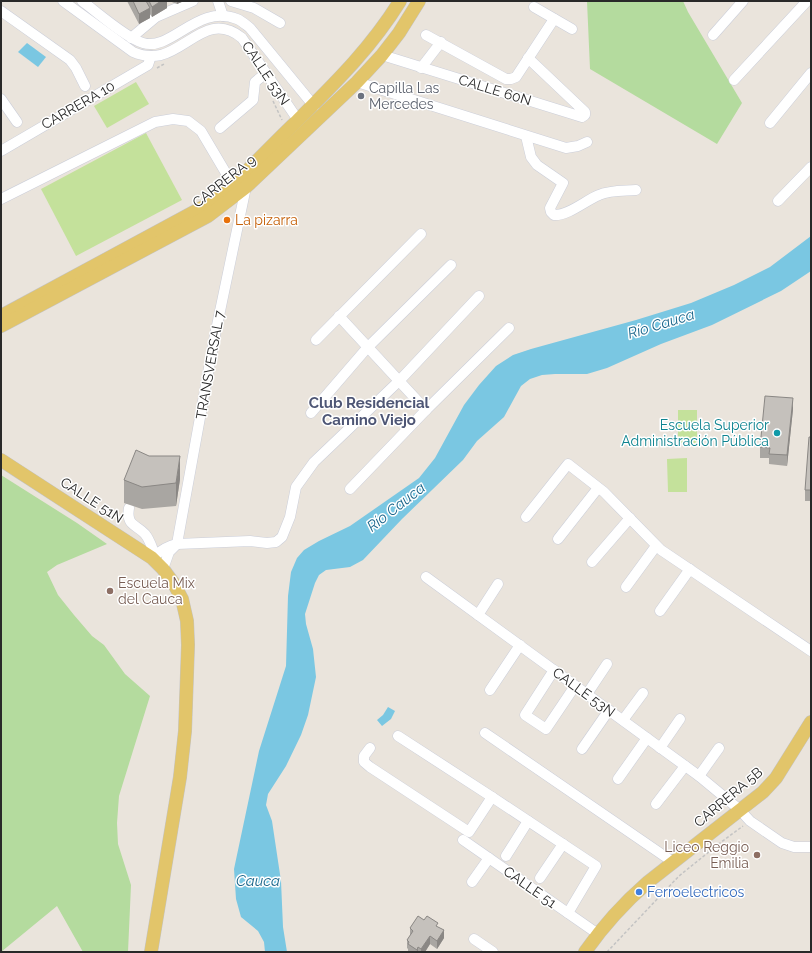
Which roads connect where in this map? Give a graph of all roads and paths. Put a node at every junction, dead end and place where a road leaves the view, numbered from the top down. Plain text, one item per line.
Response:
1 (63, 1) edge
2 (82, 1) edge
3 (193, 1) edge
4 (218, 1) edge
5 (231, 1) edge
6 (400, 1) edge
7 (419, 1) edge
8 (743, 1) edge
9 (807, 1) edge
10 (534, 7) dead end
11 (1, 11) edge
12 (223, 16) junction
13 (554, 19) junction
14 (280, 23) dead end
15 (572, 29) dead end
16 (426, 35) dead end
17 (713, 35) dead end
18 (131, 38) junction
19 (441, 42) junction
20 (382, 55) junction
21 (151, 56) junction
22 (528, 58) junction
23 (168, 62) dead end
24 (421, 68) junction
25 (154, 70) dead end
26 (811, 72) edge
27 (266, 73) junction
28 (734, 80) dead end
29 (357, 82) junction
30 (85, 86) dead end
31 (270, 96) dead end
32 (1, 99) edge
33 (314, 106) junction
34 (298, 120) junction
35 (17, 122) dead end
36 (770, 123) dead end
37 (282, 126) dead end
38 (220, 128) dead end
39 (526, 136) junction
40 (587, 142) dead end
41 (1, 151) edge
42 (811, 167) edge
43 (240, 186) junction
44 (636, 190) dead end
45 (1, 199) edge
46 (778, 201) dead end
47 (421, 234) dead end
48 (451, 265) dead end
49 (479, 296) dead end
50 (1, 316) edge
51 (339, 316) junction
52 (1, 326) edge
53 (508, 328) dead end
54 (316, 340) dead end
55 (367, 348) junction
56 (400, 380) junction
57 (426, 410) junction
58 (311, 412) dead end
59 (1, 460) edge
60 (350, 488) dead end
61 (598, 488) junction
62 (129, 508) dead end
63 (526, 517) dead end
64 (630, 518) junction
65 (558, 539) dead end
66 (177, 544) junction
67 (656, 546) junction
68 (153, 556) junction
69 (592, 562) dead end
70 (163, 569) junction
71 (690, 569) junction
72 (426, 577) dead end
73 (498, 584) dead end
74 (626, 587) dead end
75 (660, 612) dead end
76 (478, 615) junction
77 (520, 645) junction
78 (811, 651) edge
79 (607, 664) dead end
80 (554, 670) junction
81 (575, 686) junction
82 (490, 690) dead end
83 (644, 692) dead end
84 (587, 694) junction
85 (609, 710) junction
86 (680, 719) dead end
87 (623, 720) junction
88 (810, 725) edge
89 (485, 733) dead end
90 (398, 736) dead end
91 (647, 738) junction
92 (370, 748) dead end
93 (660, 748) junction
94 (719, 748) dead end
95 (582, 749) dead end
96 (684, 766) junction
97 (699, 776) junction
98 (618, 779) dead end
99 (492, 796) junction
100 (656, 804) dead end
101 (740, 810) junction
102 (528, 821) junction
103 (750, 821) junction
104 (463, 840) dead end
105 (563, 844) junction
106 (811, 847) edge
107 (506, 856) dead end
108 (489, 858) junction
109 (674, 862) junction
110 (540, 878) dead end
111 (472, 882) dead end
112 (568, 913) junction
113 (598, 934) junction
114 (474, 940) dead end
115 (150, 952) edge
116 (493, 952) edge
117 (585, 952) edge
118 (607, 952) edge

1 - 21 street, CALLE 53N
2 - 18 street, CALLE 53N
3 - 18 street
4 - 12 street
5 - 14 street
6 - 33 main road, CARRERA 9
7 - 20 main road, CARRERA 9
8 - 17 street
9 - 28 street
10 - 13 street
11 - 30 street
12 - 18 street, CALLE 53N
12 - 33 street, CALLE 53N
13 - 15 street
13 - 22 street
16 - 19 street
19 - 22 street
19 - 24 street
20 - 24 street, CALLE 60N
20 - 29 main road, CARRERA 9
21 - 27 street, CALLE 53N
21 - 41 street, CARRERA 10
22 - 24 street, CALLE 60N
23 - 25 path
26 - 36 street
27 - 34 street, CALLE 53N
27 - 38 street
29 - 39 street
29 - 43 main road, CARRERA 9
31 - 37 path
32 - 35 street
33 - 34 main road, CARRERA 9
34 - 43 main road, CARRERA 9
39 - 40 street
39 - 44 street
42 - 46 street
43 - 45 street
43 - 50 main road, CARRERA 9
43 - 52 main road, CARRERA 9
43 - 66 street, TRANSVERSAL 7
47 - 51 street
48 - 55 street
49 - 56 street
51 - 54 street
51 - 55 street
53 - 57 street
55 - 56 street
55 - 58 street
56 - 57 street
56 - 66 street
57 - 60 street
59 - 68 main road, CALLE 51N
61 - 63 street
61 - 64 street
61 - 65 street
62 - 68 street
64 - 67 street
64 - 69 street
66 - 68 street
66 - 70 street
67 - 71 street
67 - 74 street
68 - 70 main road, CALLE 51N
70 - 115 main road, CALLE 51N
71 - 75 street
71 - 78 street
72 - 76 street, CALLE 53N
73 - 76 street
76 - 77 street, CALLE 53N
77 - 80 street, CALLE 53N
77 - 82 street
79 - 84 street
80 - 81 street, CALLE 53N
80 - 81 street
81 - 84 street, CALLE 53N
83 - 87 street
84 - 85 street, CALLE 53N
85 - 87 street, CALLE 53N
85 - 95 street
86 - 93 street
87 - 91 street, CALLE 53N
88 - 101 main road, CARRERA 5B
89 - 109 street
90 - 99 street
91 - 93 street, CALLE 53N
91 - 98 street
92 - 99 street
93 - 96 street, CALLE 53N
94 - 97 street
96 - 97 street, CALLE 53N
96 - 100 street
97 - 101 street, CALLE 53N
99 - 102 street
101 - 103 street, CALLE 53N
101 - 109 main road, CARRERA 5B
102 - 105 street
102 - 107 street
103 - 106 street, CALLE 53N
103 - 118 path
104 - 108 street, CALLE 51
105 - 110 street
105 - 112 street
108 - 111 street
108 - 112 street, CALLE 51
109 - 113 main road, CARRERA 5B
112 - 113 street, CALLE 51
113 - 117 main road, CARRERA 5B
114 - 116 street

